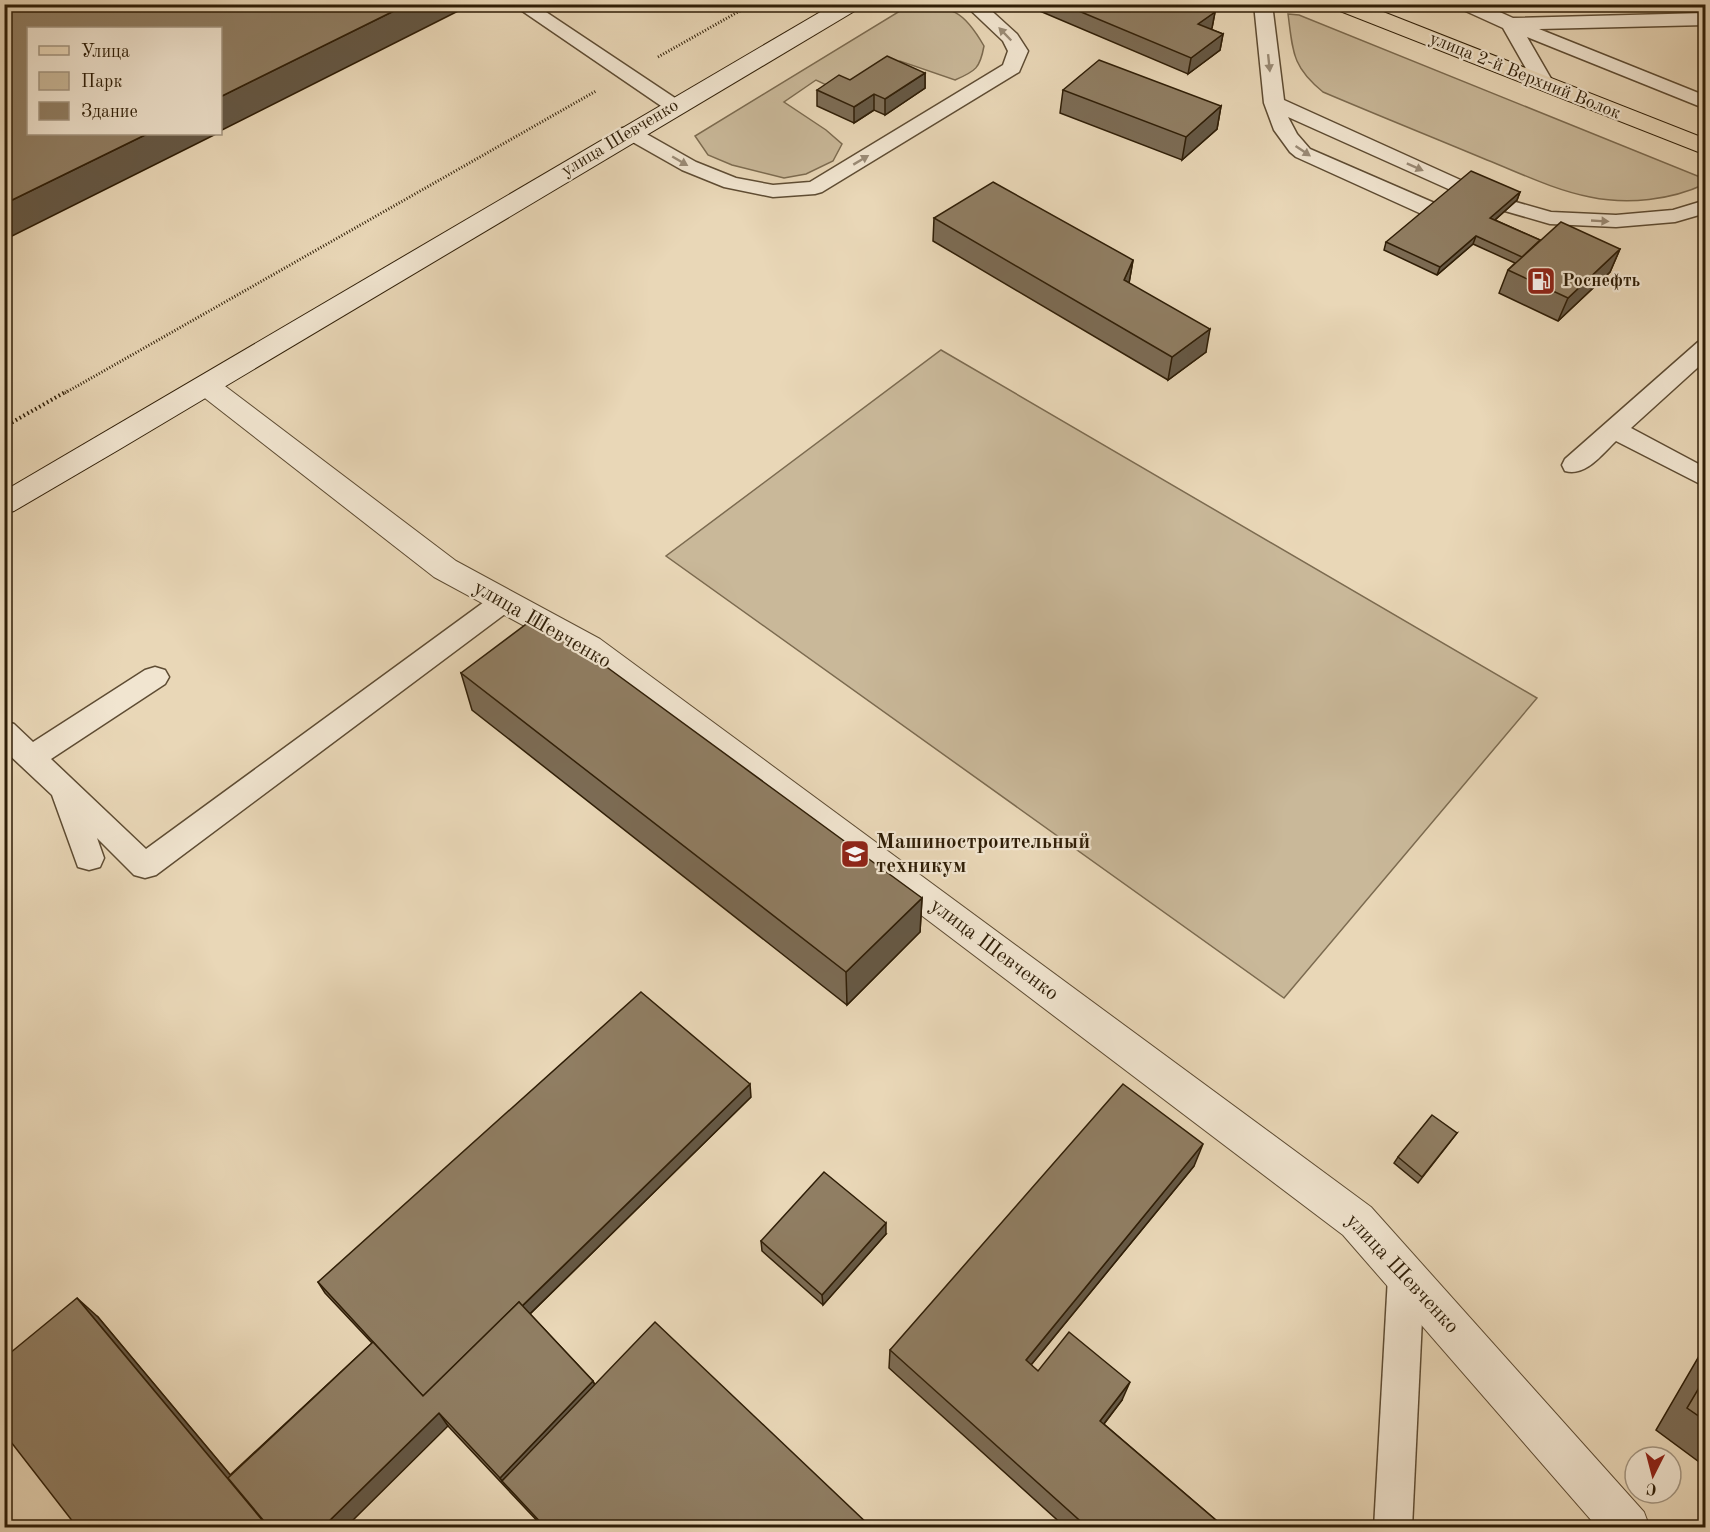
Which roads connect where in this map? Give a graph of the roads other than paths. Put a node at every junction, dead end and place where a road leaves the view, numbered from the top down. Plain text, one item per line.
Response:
1 (521, 4) edge
2 (850, 4) edge
3 (973, 4) edge
4 (1263, 4) edge
5 (1343, 4) edge
6 (1466, 4) edge
7 (1578, 13) edge
8 (1706, 20) edge
9 (1510, 24) junction
10 (1543, 82) junction
11 (1274, 103) junction
12 (1706, 103) edge
13 (674, 106) junction
14 (629, 132) junction
15 (1706, 148) edge
16 (1706, 206) edge
17 (1550, 218) junction
18 (1706, 347) edge
19 (207, 386) junction
20 (1614, 429) junction
21 (1574, 465) dead end
22 (1706, 479) edge
23 (4, 504) edge
24 (504, 601) junction
25 (155, 677) dead end
26 (4, 732) edge
27 (31, 758) junction
28 (63, 787) junction
29 (89, 858) dead end
30 (1406, 1277) junction
31 (1393, 1527) edge
32 (1628, 1527) edge

1 - 13 lane
2 - 13 street, улица Шевченко
14 -> 3 lane
4 -> 11 lane
5 - 10 main road, улица 2-й Верхний Волок
6 - 9 lane
7 - 8 lane
7 - 9 lane
9 - 10 lane
9 - 12 lane
10 - 15 main road, улица 2-й Верхний Волок
11 -> 17 lane
11 -> 17 lane
13 - 14 street, улица Шевченко
14 - 19 street, улица Шевченко
17 -> 16 lane
18 - 20 lane
19 - 23 street, улица Шевченко
19 - 24 street, улица Шевченко
20 - 21 lane
20 - 22 lane
24 - 28 lane
24 - 30 street, улица Шевченко
25 - 27 lane
26 - 27 lane
27 - 28 lane
28 - 29 lane
30 - 31 lane
30 - 32 street, улица Шевченко

